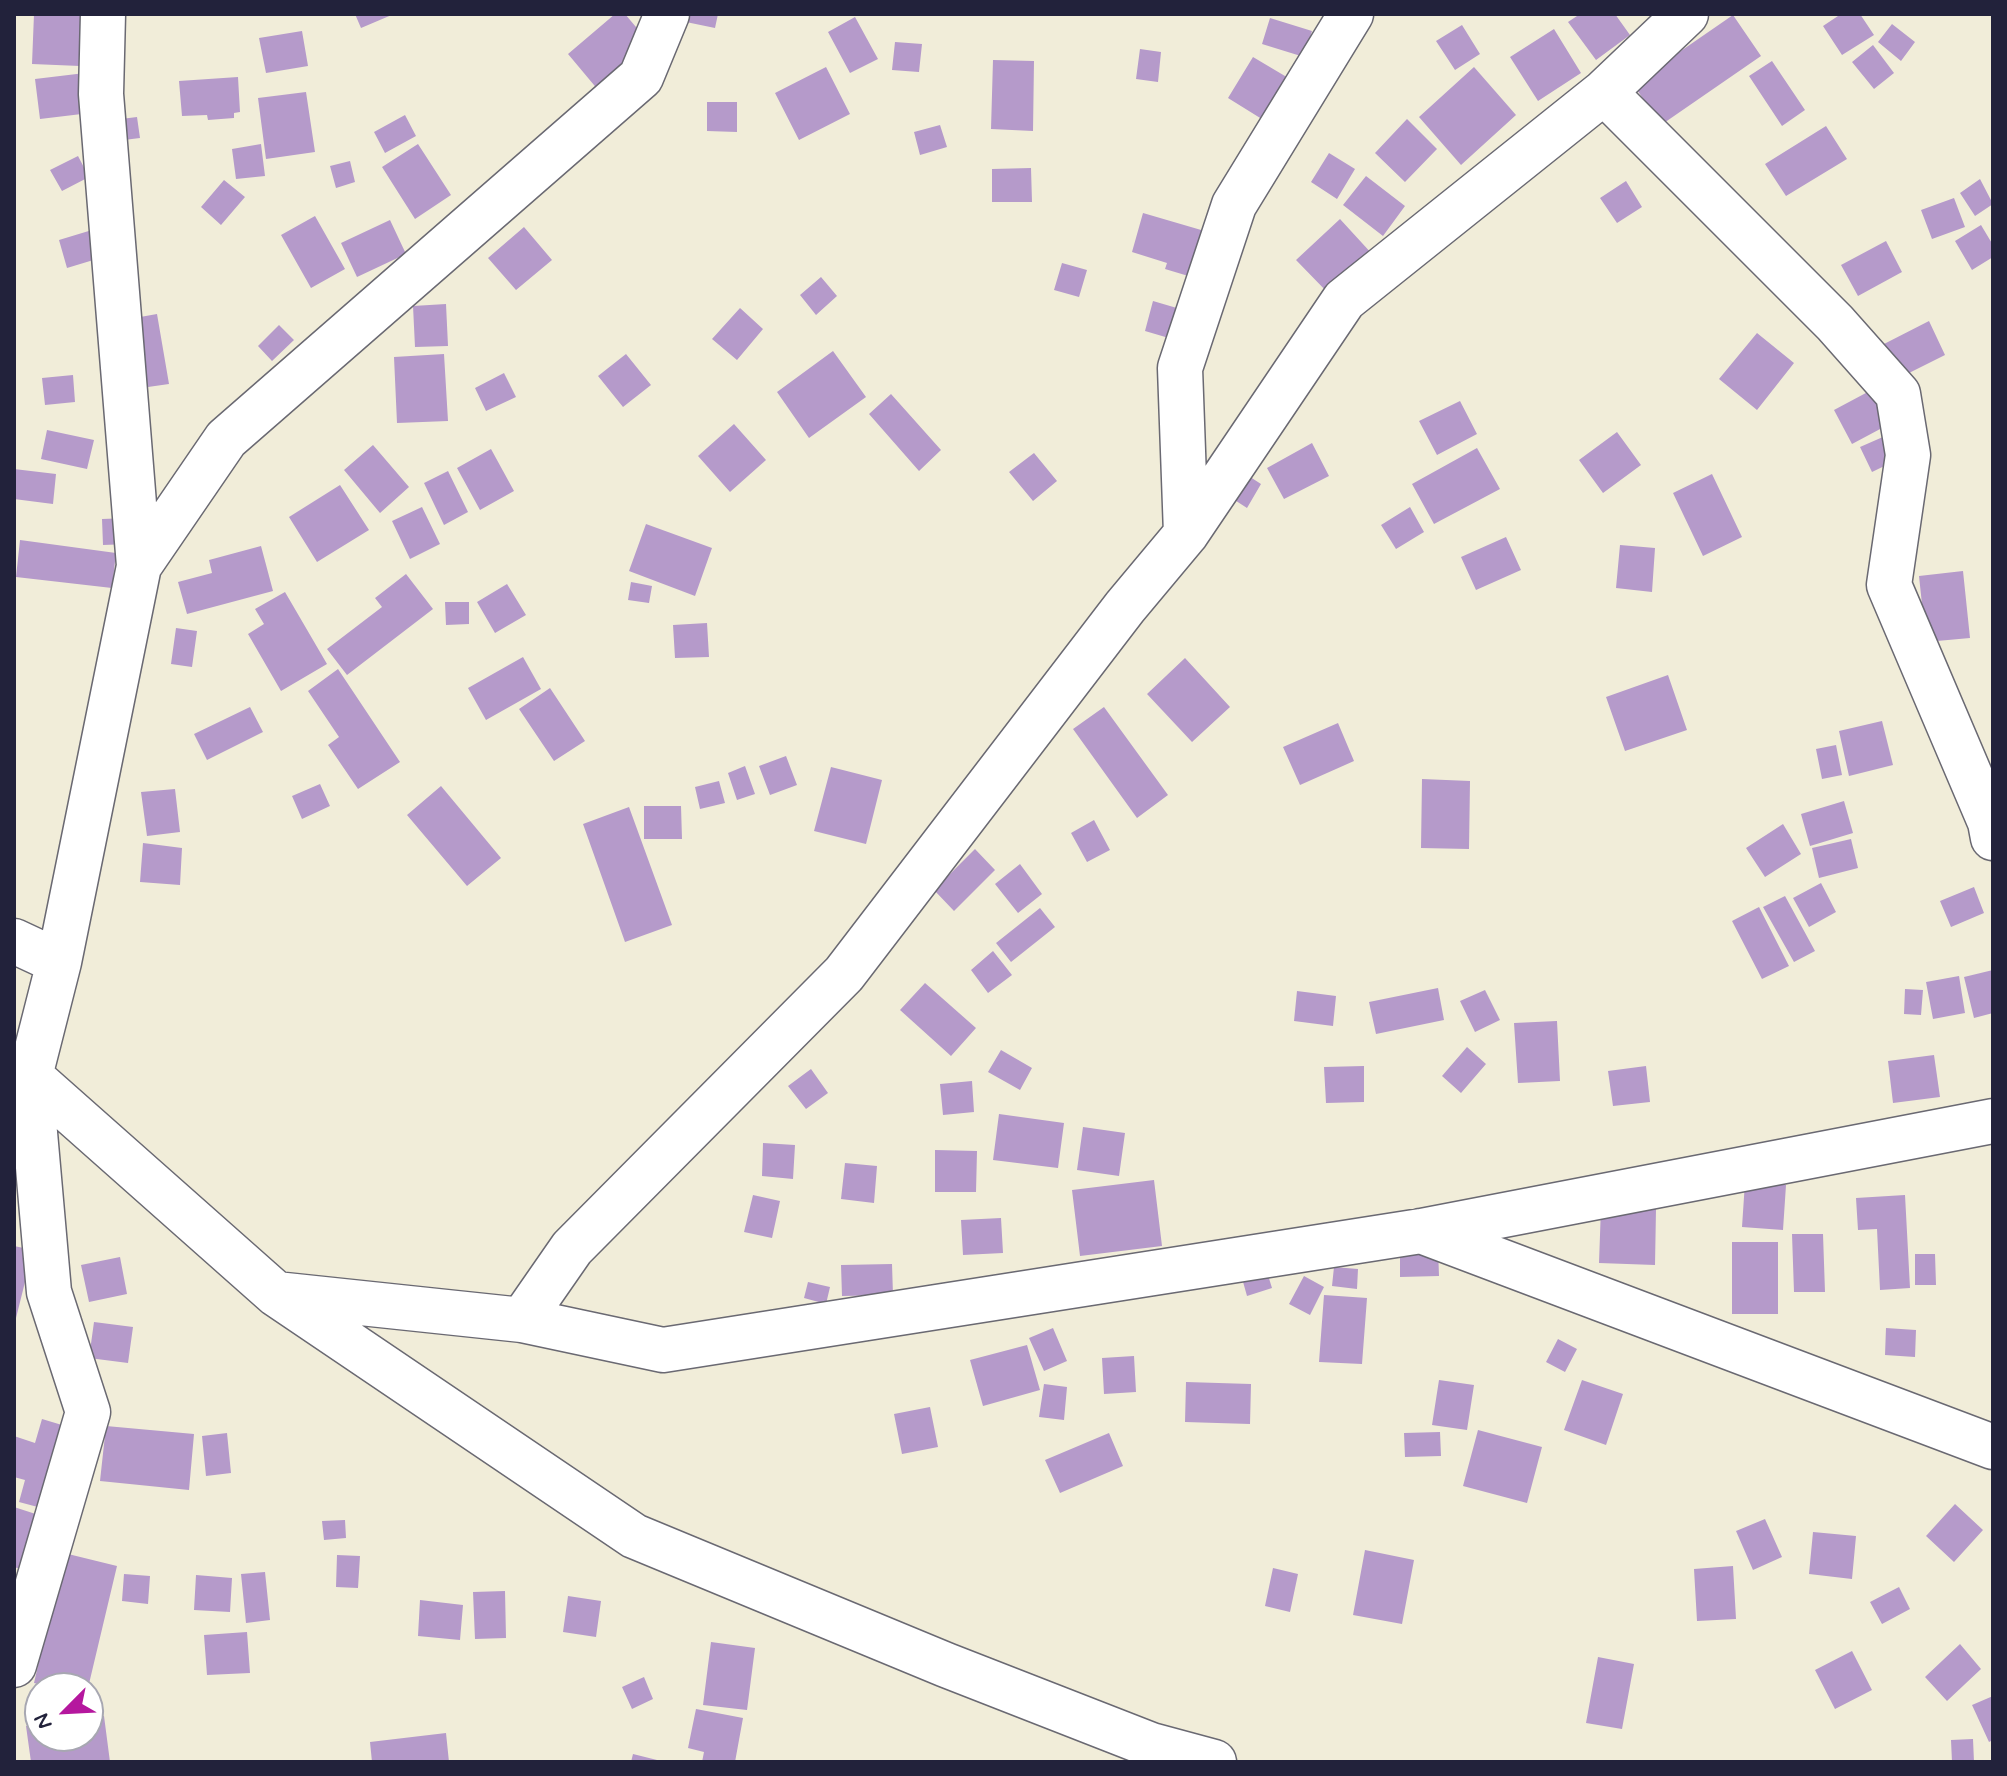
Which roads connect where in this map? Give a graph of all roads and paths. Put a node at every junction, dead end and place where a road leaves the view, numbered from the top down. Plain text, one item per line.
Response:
1 (103, 14) edge
2 (667, 14) edge
3 (1351, 14) edge
4 (1686, 14) edge
5 (1604, 92) junction
6 (1186, 534) junction
7 (139, 566) junction
8 (1993, 838) edge
9 (14, 941) edge
10 (59, 962) junction
11 (14, 977) edge
12 (30, 1076) junction
13 (1993, 1121) edge
14 (1421, 1231) junction
15 (276, 1294) junction
16 (522, 1320) junction
17 (1993, 1447) edge
18 (14, 1665) edge
19 (1214, 1762) edge

1 - 7 street
2 - 7 street
3 - 6 street
4 - 5 street
5 - 6 street
5 - 8 street
6 - 16 street
7 - 10 street
9 - 10 street
10 - 11 street
10 - 12 street
12 - 15 street
12 - 18 street
13 - 14 street
14 - 16 street
14 - 17 street
15 - 16 street
15 - 19 street

